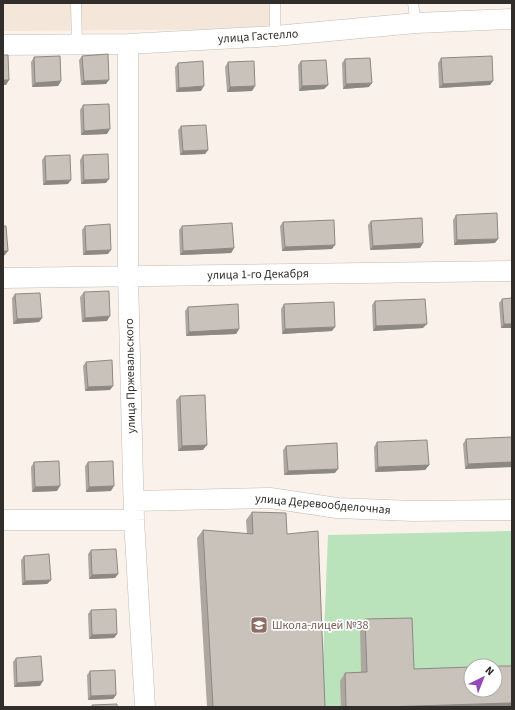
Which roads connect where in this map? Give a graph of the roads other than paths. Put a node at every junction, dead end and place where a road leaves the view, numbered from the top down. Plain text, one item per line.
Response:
1 (76, 3) edge
2 (275, 3) edge
3 (413, 3) edge
4 (512, 19) edge
5 (416, 23) junction
6 (275, 36) junction
7 (128, 44) junction
8 (3, 45) edge
9 (77, 45) junction
10 (512, 271) edge
11 (128, 276) junction
12 (3, 278) edge
13 (134, 510) junction
14 (512, 510) edge
15 (3, 520) edge
16 (145, 707) edge

1 - 9 lane
2 - 6 lane
3 - 5 lane
4 - 5 street, улица Гастелло
5 - 6 street, улица Гастелло
6 - 7 street, улица Гастелло
7 - 9 street, улица Гастелло
7 - 11 street, улица Пржевальского
8 - 9 street, улица Гастелло
10 - 11 street, улица 1-го Декабря
11 - 12 street, улица 1-го Декабря
11 - 13 street, улица Пржевальского
13 - 14 street, улица Деревообделочная
13 - 15 street, улица Деревообделочная
13 - 16 street, улица Пржевальского

